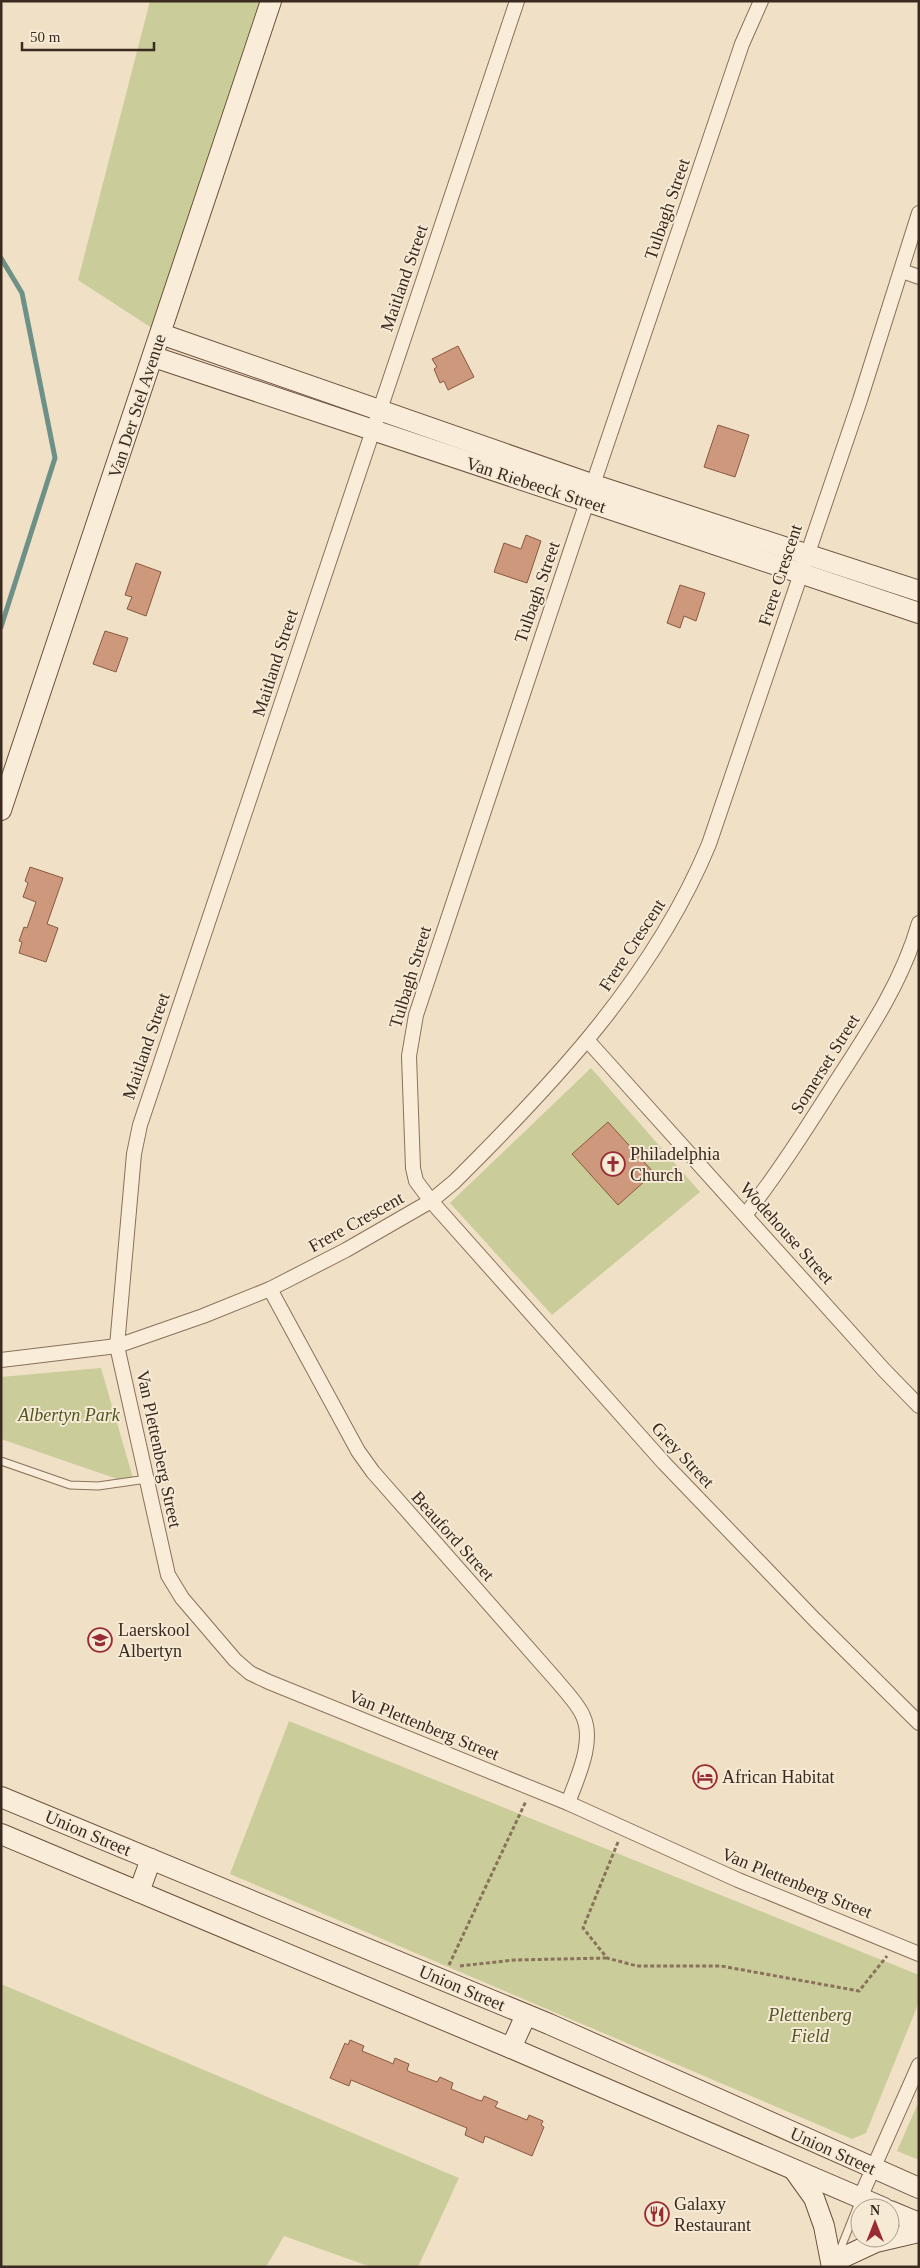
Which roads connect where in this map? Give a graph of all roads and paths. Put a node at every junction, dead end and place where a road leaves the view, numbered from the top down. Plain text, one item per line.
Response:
1 (271, 1) edge
2 (517, 1) edge
3 (761, 1) edge
4 (919, 213) edge
5 (902, 271) junction
6 (919, 276) edge
7 (161, 334) junction
8 (154, 357) junction
9 (284, 377) junction
10 (277, 397) junction
11 (379, 409) junction
12 (374, 428) junction
13 (591, 494) junction
14 (806, 554) junction
15 (800, 574) junction
16 (919, 591) edge
17 (919, 613) edge
18 (1, 810) edge
19 (919, 924) edge
20 (588, 1041) junction
21 (431, 1201) junction
22 (746, 1214) junction
23 (270, 1289) junction
24 (117, 1346) junction
25 (1, 1360) edge
26 (919, 1406) edge
27 (1, 1461) edge
28 (147, 1479) junction
29 (919, 1723) edge
30 (532, 1788) junction
31 (1, 1797) edge
32 (568, 1803) junction
33 (624, 1829) junction
34 (1, 1834) edge
35 (151, 1859) junction
36 (139, 1892) junction
37 (897, 1944) junction
38 (919, 1954) edge
39 (607, 1958) junction
40 (526, 2015) junction
41 (511, 2048) junction
42 (919, 2065) edge
43 (793, 2169) junction
44 (872, 2169) junction
45 (919, 2188) edge
46 (860, 2198) joint
47 (900, 2215) edge
48 (850, 2223) edge
49 (919, 2223) edge
50 (919, 2232) edge
51 (833, 2265) edge

1 - 7 street, Van Der Stel Avenue
2 - 11 street, Maitland Street
3 - 13 street, Tulbagh Street
4 - 5 street, Frere Crescent
5 - 6 street
5 - 14 street, Frere Crescent
7 - 8 street, Van Der Stel Avenue
7 - 9 street, Van Riebeeck Street
8 - 10 street, Van Riebeeck Street
8 - 18 street, Van Der Stel Avenue
9 - 10 street
9 - 11 street, Van Riebeeck Street
10 - 12 street, Van Riebeeck Street
11 - 12 street, Maitland Street
11 - 13 street, Van Riebeeck Street
12 - 13 street, Van Riebeeck Street
12 - 24 street, Maitland Street
13 - 14 street, Van Riebeeck Street
13 - 15 street, Van Riebeeck Street
13 - 21 street, Tulbagh Street
14 - 15 street, Frere Crescent
14 - 16 street, Van Riebeeck Street
15 - 17 street, Van Riebeeck Street
15 - 20 street, Frere Crescent
19 - 22 street, Somerset Street
20 - 21 street, Frere Crescent
20 - 22 street, Wodehouse Street
21 - 23 street, Frere Crescent
21 - 29 street, Grey Street
22 - 26 street, Wodehouse Street
23 - 24 street, Frere Crescent
23 - 32 street, Beauford Street
24 - 25 street, Frere Crescent
24 - 28 street, Van Plettenberg Street
27 - 28 lane
28 - 30 street, Van Plettenberg Street
30 - 32 street, Van Plettenberg Street
30 - 39 path
31 - 35 street, Union Street
32 - 33 street, Van Plettenberg Street
33 - 37 street, Van Plettenberg Street
33 - 39 path
34 - 36 street, Union Street
35 - 36 street
35 - 40 street, Union Street
36 - 41 street, Union Street
37 - 38 street, Van Plettenberg Street
37 - 39 path
40 - 41 street
40 - 44 street, Union Street
41 - 43 street, Union Street
42 - 44 street
43 - 46 street, Union Street
43 - 51 street
44 - 45 street, Union Street
44 - 46 street
47 - 49 street
48 - 51 lane
50 - 51 street

